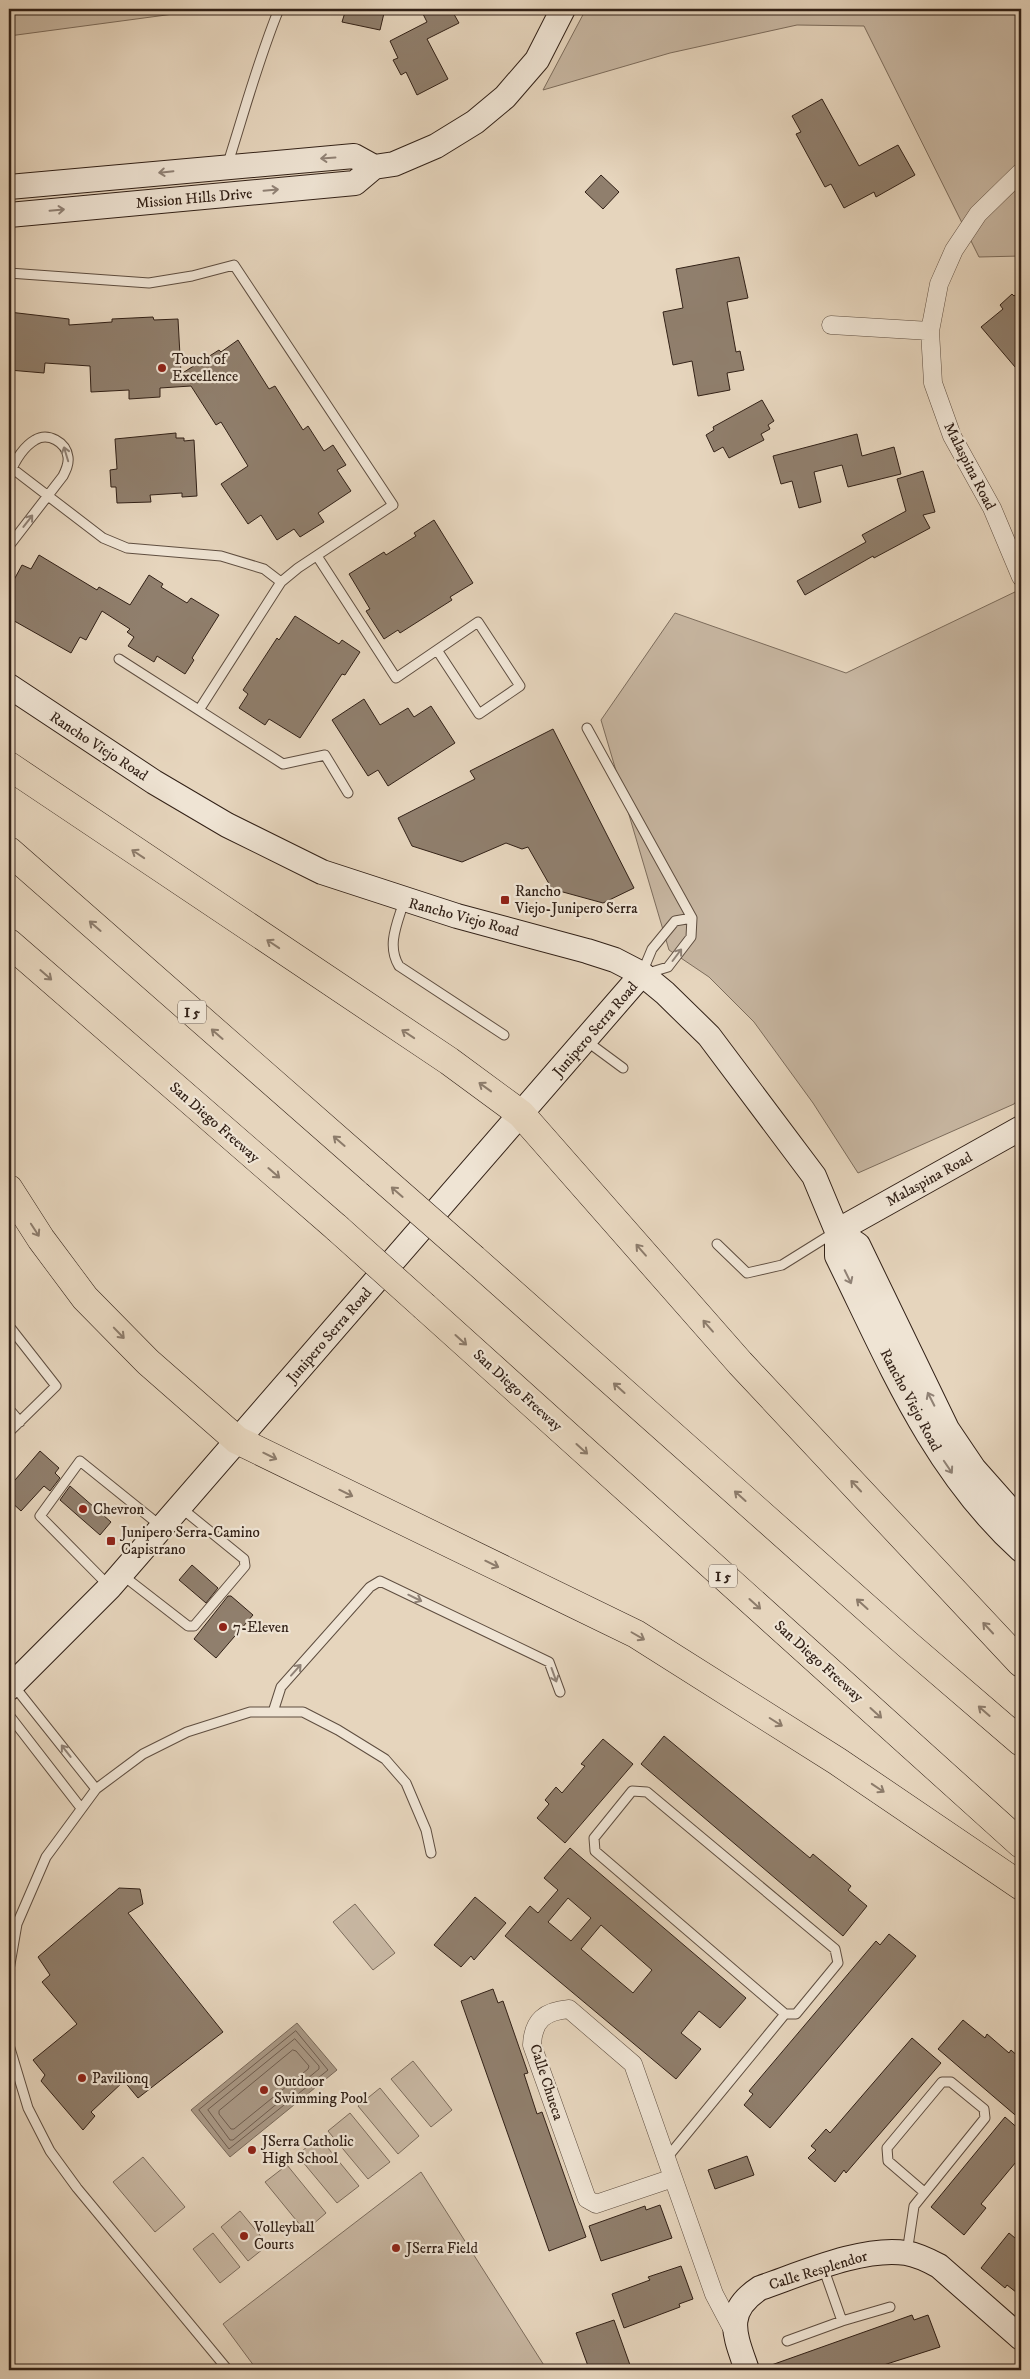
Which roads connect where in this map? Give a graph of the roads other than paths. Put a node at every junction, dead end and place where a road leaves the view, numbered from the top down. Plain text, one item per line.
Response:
1 (278, 9) edge
2 (559, 10) edge
3 (227, 166) junction
4 (374, 167) junction
5 (1021, 172) edge
6 (9, 187) edge
7 (9, 215) edge
8 (9, 273) edge
9 (831, 325) dead end
10 (930, 331) junction
11 (10, 470) edge
12 (48, 496) junction
13 (9, 546) edge
14 (317, 556) junction
15 (1021, 577) edge
16 (281, 582) junction
17 (436, 650) junction
18 (119, 659) dead end
19 (9, 686) edge
20 (199, 710) junction
21 (587, 728) dead end
22 (9, 766) edge
23 (348, 793) dead end
24 (9, 851) edge
25 (404, 900) junction
26 (692, 918) junction
27 (9, 943) edge
28 (642, 974) junction
29 (504, 1035) dead end
30 (585, 1040) junction
31 (623, 1068) dead end
32 (521, 1114) junction
33 (1021, 1128) edge
34 (9, 1189) edge
35 (837, 1231) junction
36 (717, 1244) dead end
37 (9, 1326) edge
38 (9, 1408) edge
39 (20, 1422) junction
40 (9, 1432) edge
41 (238, 1440) junction
42 (180, 1506) junction
43 (1021, 1522) edge
44 (162, 1527) junction
45 (1021, 1550) edge
46 (116, 1581) junction
47 (1021, 1663) edge
48 (10, 1684) edge
49 (560, 1692) dead end
50 (273, 1712) junction
51 (9, 1715) edge
52 (1021, 1742) edge
53 (96, 1789) junction
54 (81, 1808) junction
55 (1021, 1844) edge
56 (431, 1853) dead end
57 (1021, 1886) edge
58 (9, 1970) edge
59 (785, 2014) junction
60 (9, 2045) edge
61 (666, 2159) junction
62 (673, 2178) junction
63 (924, 2192) junction
64 (907, 2253) junction
65 (823, 2266) junction
66 (890, 2307) dead end
67 (842, 2321) junction
68 (734, 2332) junction
69 (1020, 2334) edge
70 (787, 2341) dead end
71 (228, 2370) edge
72 (747, 2370) edge

1 - 3 lane
2 - 4 main road, Mission Hills Drive
4 -> 3 main road, Mission Hills Drive
3 -> 6 main road, Mission Hills Drive
7 -> 4 main road, Mission Hills Drive
5 - 10 street, Malaspina Road
8 - 14 lane
9 - 10 street
10 - 15 street, Malaspina Road
11 - 12 lane
12 -> 11 lane
13 -> 12 lane
12 - 16 lane
14 - 16 lane
14 - 17 lane
16 - 20 lane
17 - 17 lane
18 - 20 lane
19 - 25 main road, Rancho Viejo Road
20 - 23 lane
21 - 26 lane
32 -> 22 highway
52 -> 24 highway, I 5, bridge
25 - 28 main road, Rancho Viejo Road
25 - 29 lane
26 - 28 lane
28 -> 26 lane
27 -> 55 highway, San Diego Freeway / I 5, bridge
28 - 30 main road, Junipero Serra Road
28 - 35 main road, Rancho Viejo Road
30 - 31 lane
30 - 32 main road, Junipero Serra Road
32 - 41 main road, Junipero Serra Road
47 -> 32 highway
33 - 35 main road, Malaspina Road
34 -> 41 highway
35 - 36 lane
43 -> 35 main road, Rancho Viejo Road
35 -> 45 main road, Rancho Viejo Road
37 - 39 lane
38 - 39 lane
39 - 40 lane
41 - 42 main road, Junipero Serra Road
41 -> 57 highway
42 - 44 main road, Junipero Serra Road
42 - 46 lane
44 - 46 main road, Junipero Serra Road
44 - 46 lane
46 - 48 main road, Junipero Serra Road
53 -> 48 lane
50 -> 49 lane
50 - 53 lane
50 - 56 lane
51 - 54 lane
53 - 54 lane
54 - 58 lane
59 - 59 lane
59 - 61 lane
60 - 71 lane
61 - 62 street, Calle Chueca
61 - 62 street, Calle Chueca
62 - 68 street, Calle Chueca
63 - 63 lane
63 - 64 lane
64 - 65 main road, Calle Resplendor
64 - 69 main road, Calle Resplendor
65 - 67 lane
65 - 68 main road, Calle Resplendor
66 - 67 lane
67 - 70 lane
68 - 72 main road, Calle Chueca

